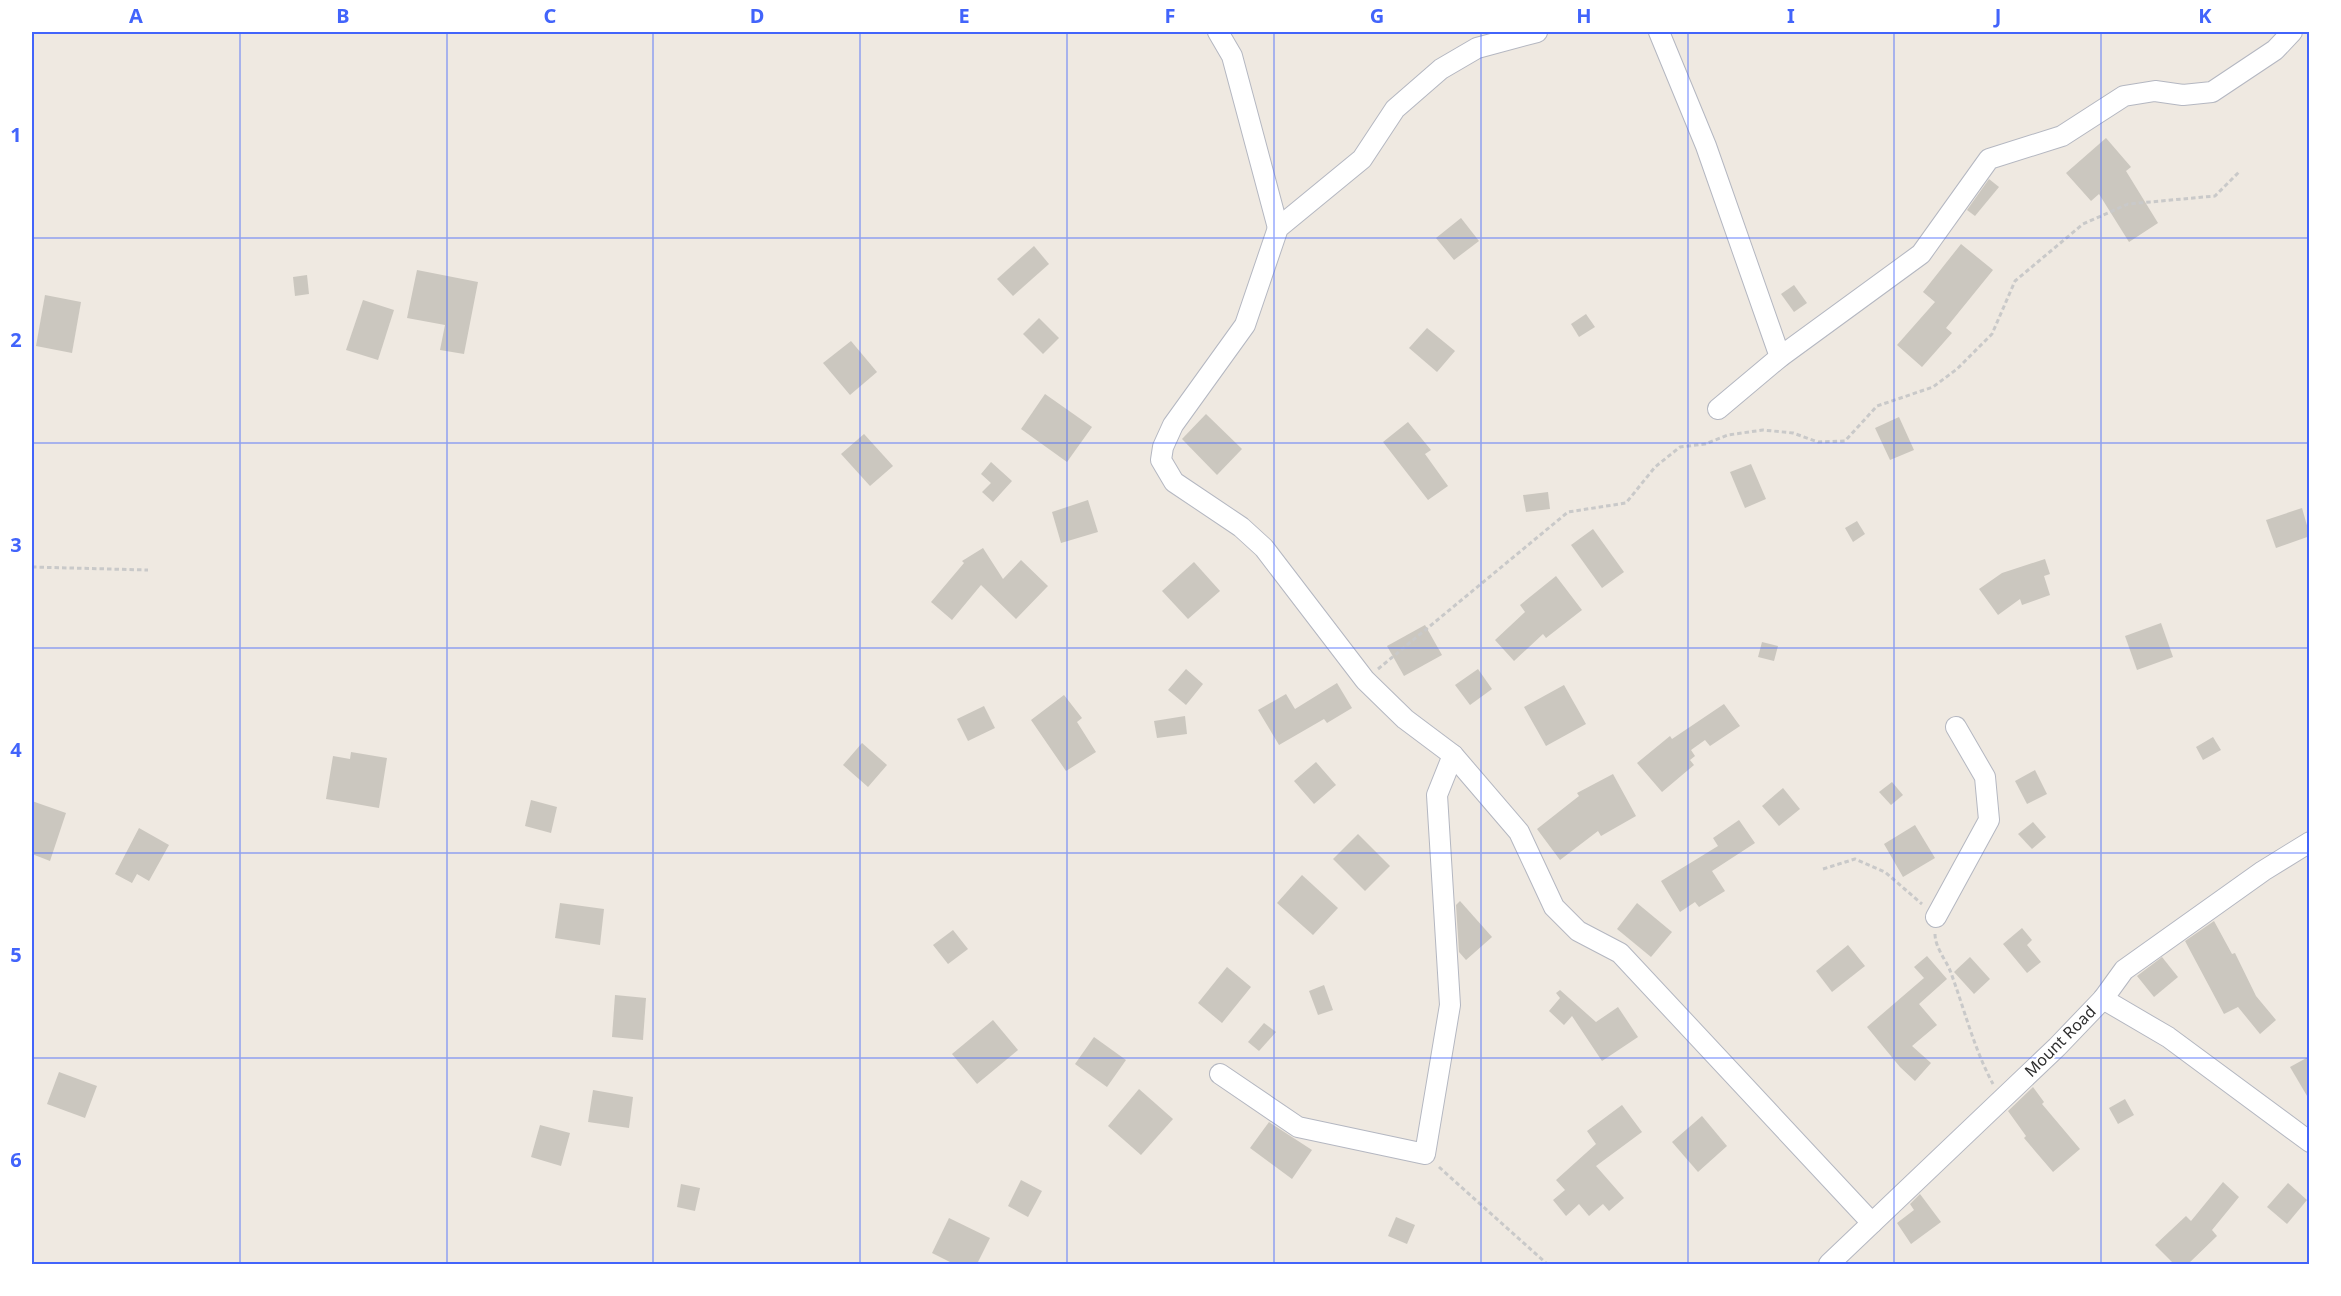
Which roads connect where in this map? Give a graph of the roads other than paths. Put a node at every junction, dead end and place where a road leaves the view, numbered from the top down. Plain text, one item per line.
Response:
1 (1218, 32) edge
2 (1537, 32) edge
3 (1659, 32) edge
4 (2292, 32) edge
5 (1278, 228) junction
6 (1780, 357) junction
7 (1718, 409) dead end
8 (1956, 727) dead end
9 (1453, 755) junction
10 (2310, 842) edge
11 (1936, 917) road end
12 (2103, 999) junction
13 (1220, 1074) dead end
14 (2310, 1142) edge
15 (1872, 1223) junction
16 (1829, 1264) edge

1 - 5 street
2 - 5 street
3 - 6 street
4 - 6 street
5 - 9 street
6 - 7 street
8 - 11 street
9 - 13 street
9 - 15 street
10 - 12 street, Mount Road
12 - 14 street
12 - 15 street, Mount Road
15 - 16 street, Mount Road

